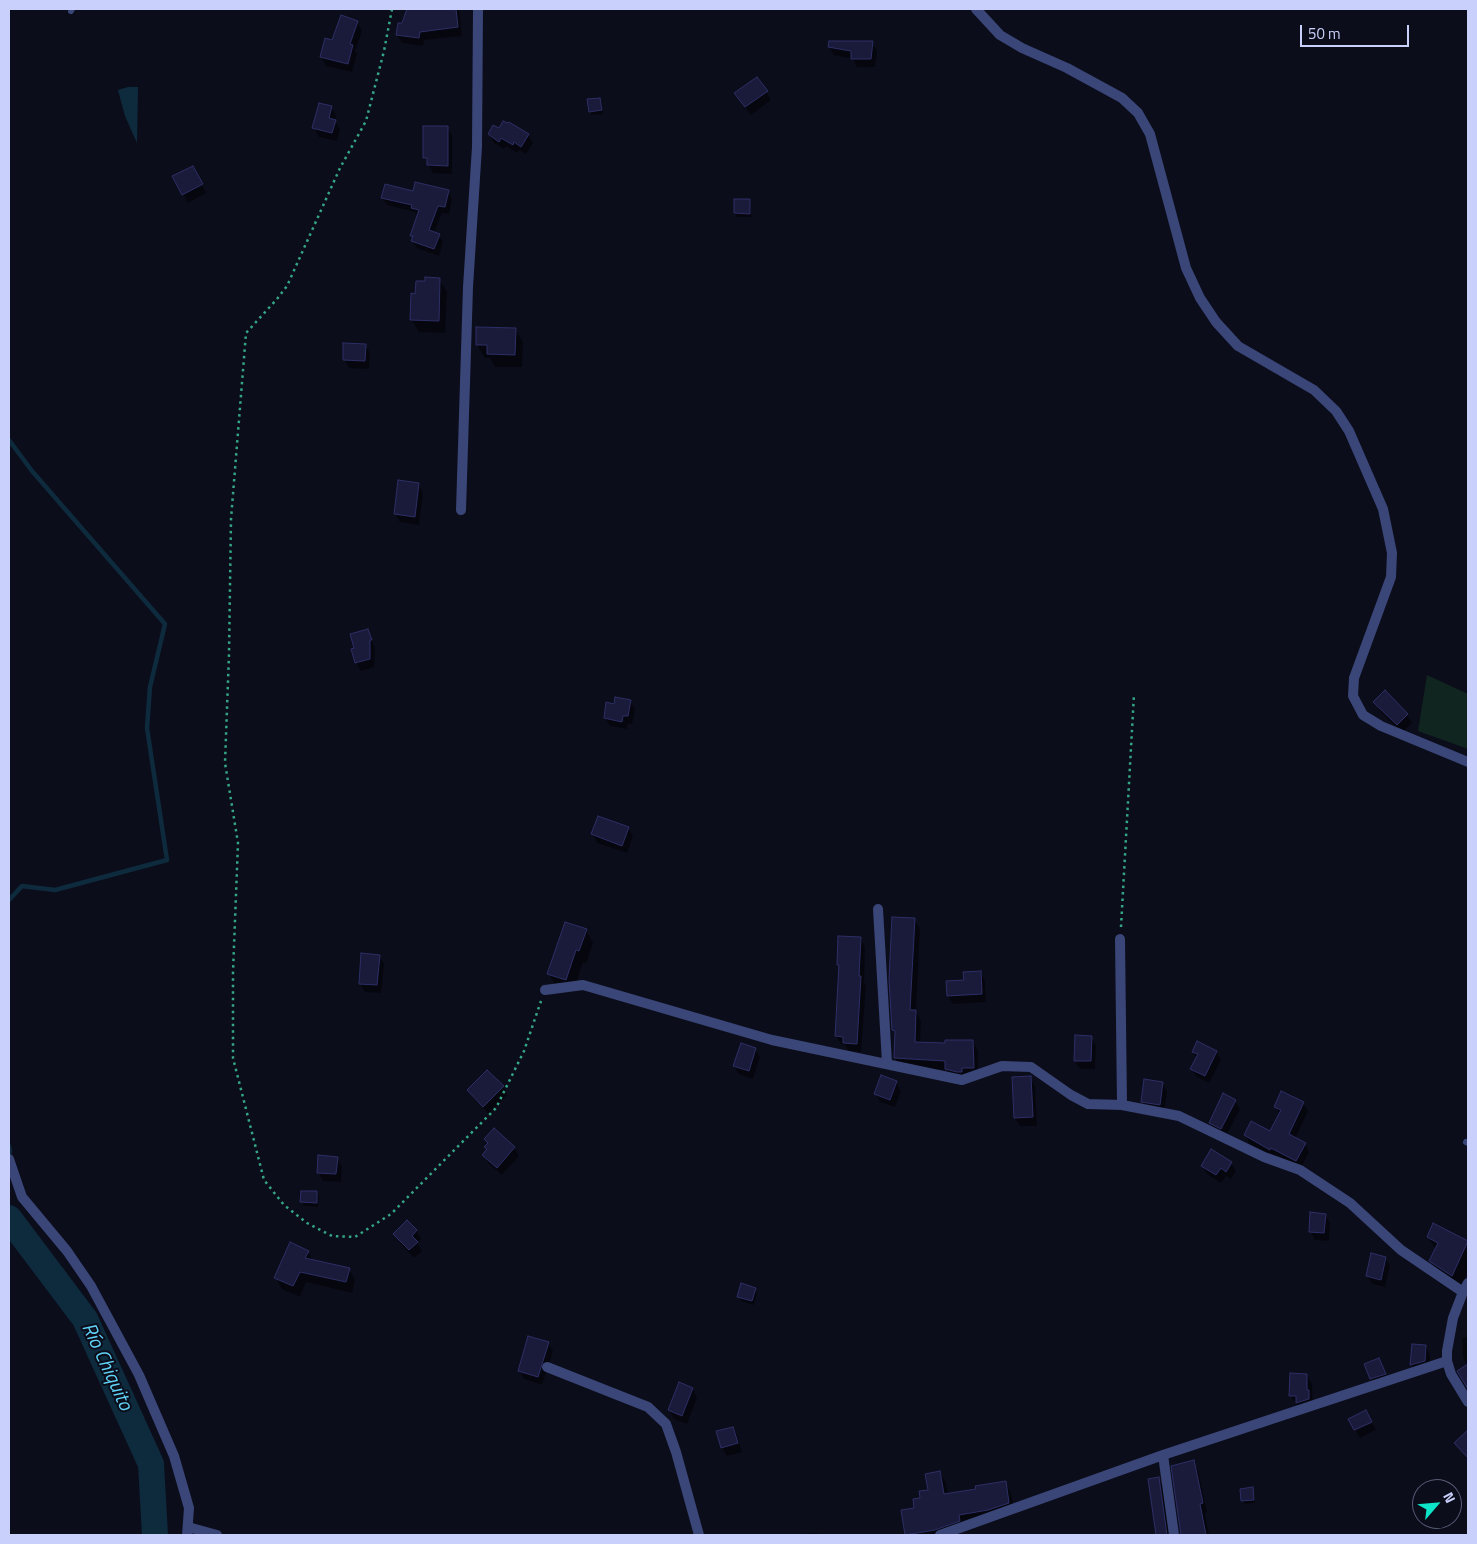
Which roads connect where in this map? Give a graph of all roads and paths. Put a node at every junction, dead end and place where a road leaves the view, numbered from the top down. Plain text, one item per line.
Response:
1 (392, 9) edge
2 (478, 9) edge
3 (976, 9) edge
4 (460, 510) dead end
5 (1134, 694) dead end
6 (1468, 762) edge
7 (878, 909) dead end
8 (1120, 939) joint
9 (545, 990) joint
10 (887, 1063) junction
11 (1122, 1104) junction
12 (9, 1159) edge
13 (1465, 1288) edge
14 (1447, 1361) junction
15 (547, 1367) dead end
16 (1468, 1402) edge
17 (1163, 1455) junction
18 (187, 1531) edge
19 (217, 1535) edge
20 (699, 1535) edge
21 (940, 1535) edge
22 (1174, 1535) edge

1 - 9 path
2 - 4 street
3 - 6 street
5 - 8 path
7 - 10 street
8 - 11 street
9 - 10 street
10 - 11 street
11 - 13 street
12 - 18 street
13 - 14 street
14 - 16 street
14 - 17 street
15 - 20 street
17 - 21 street
17 - 22 street
18 - 19 street

